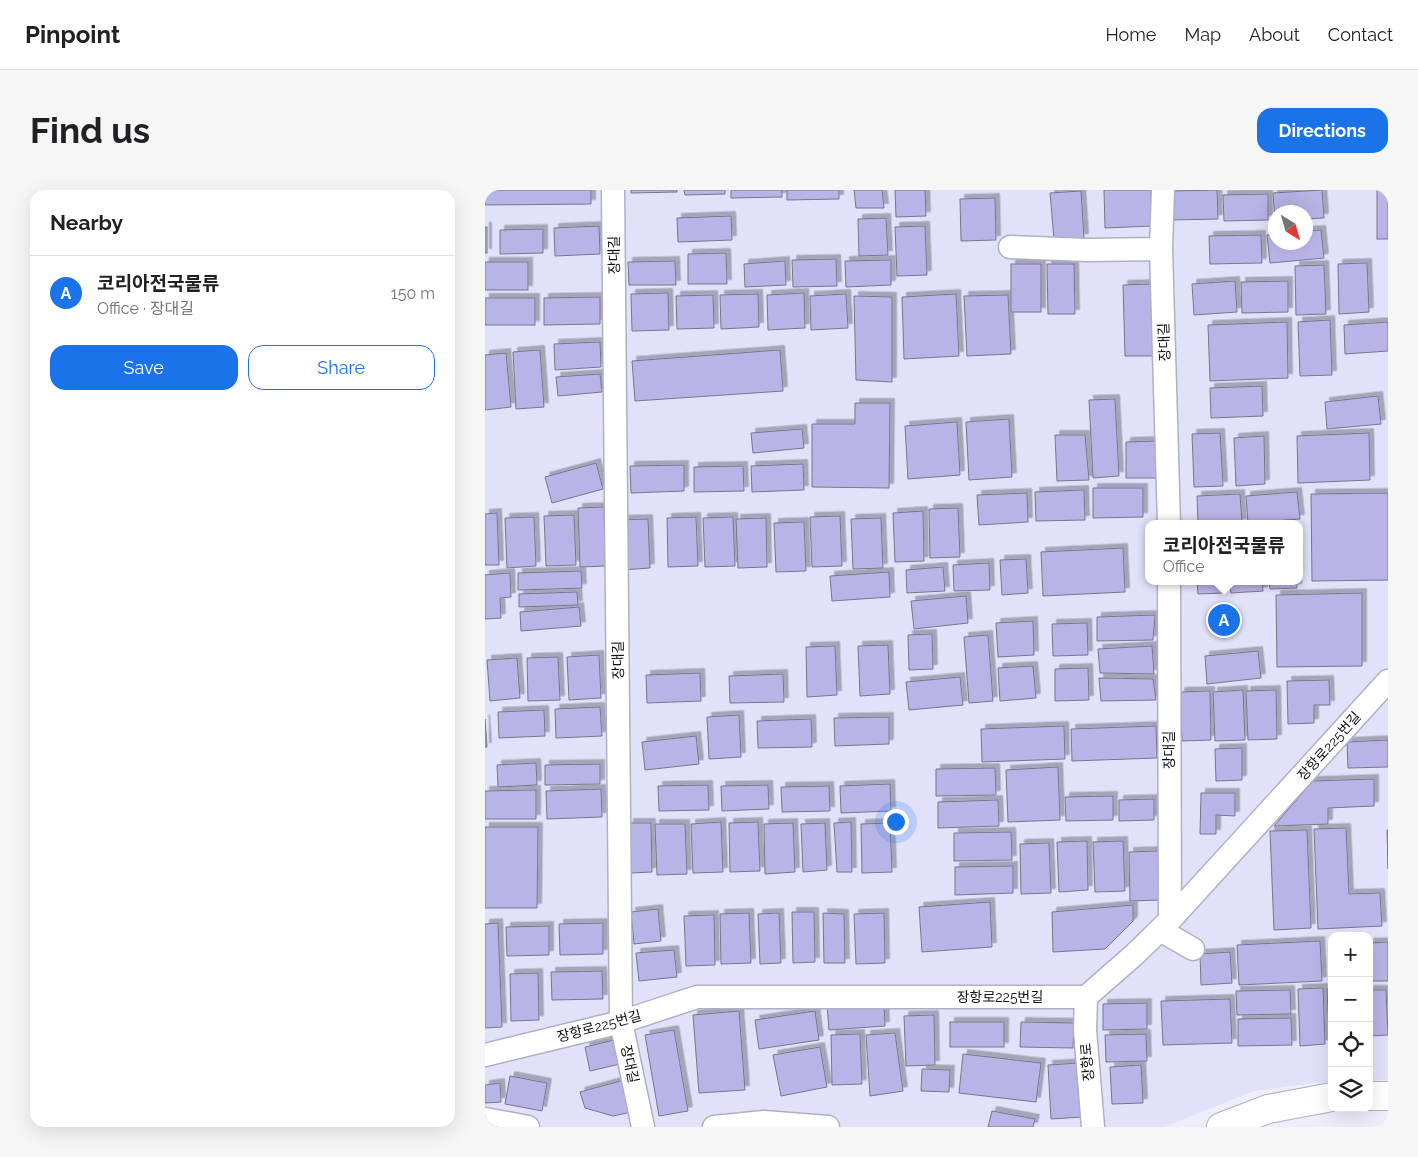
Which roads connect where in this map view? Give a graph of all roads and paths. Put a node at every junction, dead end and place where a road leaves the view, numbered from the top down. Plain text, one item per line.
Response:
1 (613, 190) edge
2 (1163, 190) edge
3 (1010, 247) dead end
4 (1161, 249) junction
5 (1169, 520) edge
6 (1169, 585) edge
7 (1388, 681) edge
8 (1165, 925) junction
9 (1193, 949) dead end
10 (1086, 997) junction
11 (621, 1022) junction
12 (485, 1056) edge
13 (1373, 1096) edge
14 (1388, 1096) edge
15 (1328, 1098) edge
16 (485, 1119) edge
17 (528, 1127) edge
18 (643, 1127) edge
19 (714, 1127) edge
20 (828, 1127) edge
21 (1093, 1127) edge
22 (1221, 1127) edge

1 - 11 street, 장대길
2 - 4 street, 장대길
3 - 4 street
4 - 5 street, 장대길
6 - 8 street, 장대길
7 - 8 street, 장항로225번길
8 - 9 street
8 - 10 street, 장항로225번길
10 - 11 street, 장항로225번길
10 - 21 street, 장항로
11 - 12 street, 장항로225번길
11 - 18 street, 장대길
13 - 14 main road
15 - 22 main road
16 - 17 street
19 - 20 street

